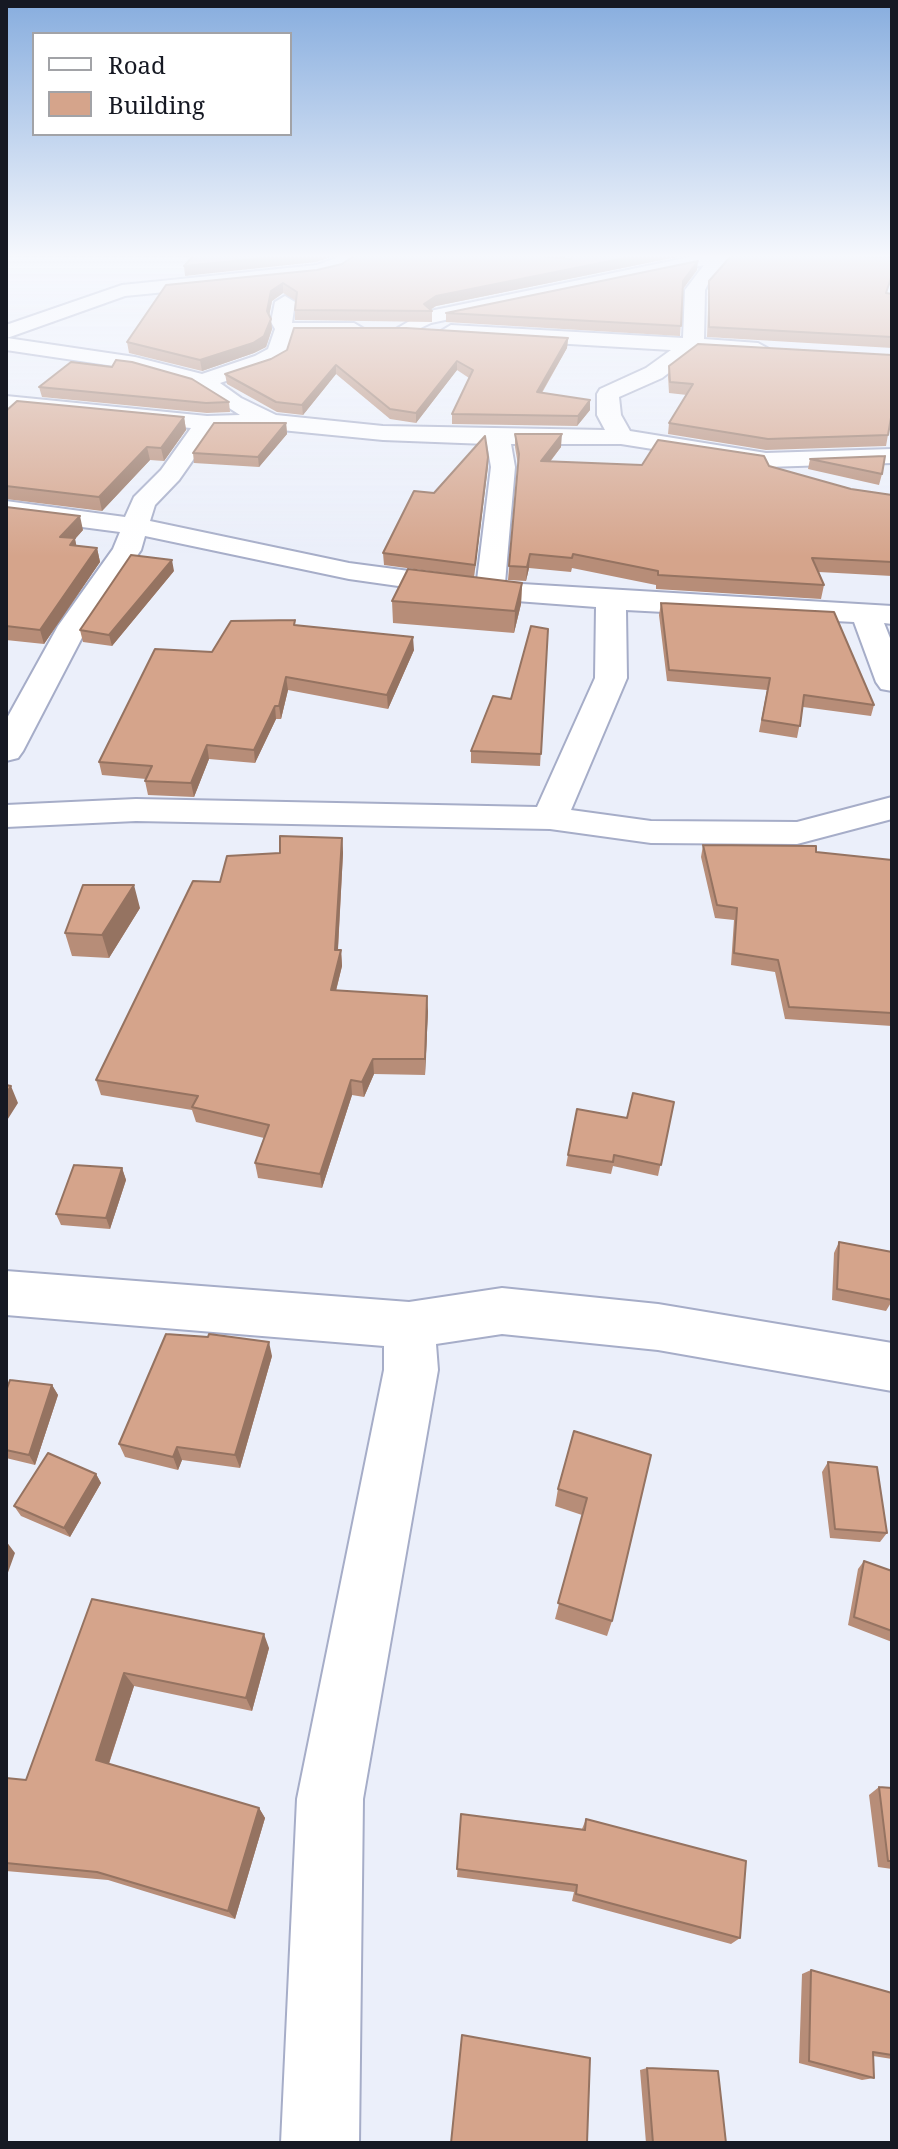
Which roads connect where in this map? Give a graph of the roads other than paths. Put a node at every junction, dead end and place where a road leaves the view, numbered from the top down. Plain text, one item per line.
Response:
1 (89, 356) edge
2 (272, 356) edge
3 (677, 356) edge
4 (203, 381) junction
5 (6, 403) edge
6 (271, 422) junction
7 (207, 423) junction
8 (498, 437) junction
9 (621, 437) junction
10 (892, 456) edge
11 (766, 460) junction
12 (813, 482) edge
13 (6, 509) edge
14 (136, 526) junction
15 (490, 590) junction
16 (611, 600) junction
17 (879, 615) edge
18 (892, 682) edge
19 (6, 751) edge
20 (892, 808) edge
21 (6, 816) edge
22 (550, 818) junction
23 (6, 1293) edge
24 (409, 1325) junction
25 (892, 1367) edge
26 (320, 2143) edge

1 - 4 street
2 - 4 street
3 - 9 street
4 - 6 street
5 - 7 street
6 - 7 street
6 - 8 street
7 - 14 street
8 - 9 street
8 - 15 street
9 - 11 street
10 - 11 street
11 - 12 street
13 - 14 street
14 - 15 street
14 - 19 street
15 - 16 street
16 - 17 street
16 - 22 street
17 - 18 street
20 - 22 street
21 - 22 street
23 - 24 street
24 - 25 street
24 - 26 street

